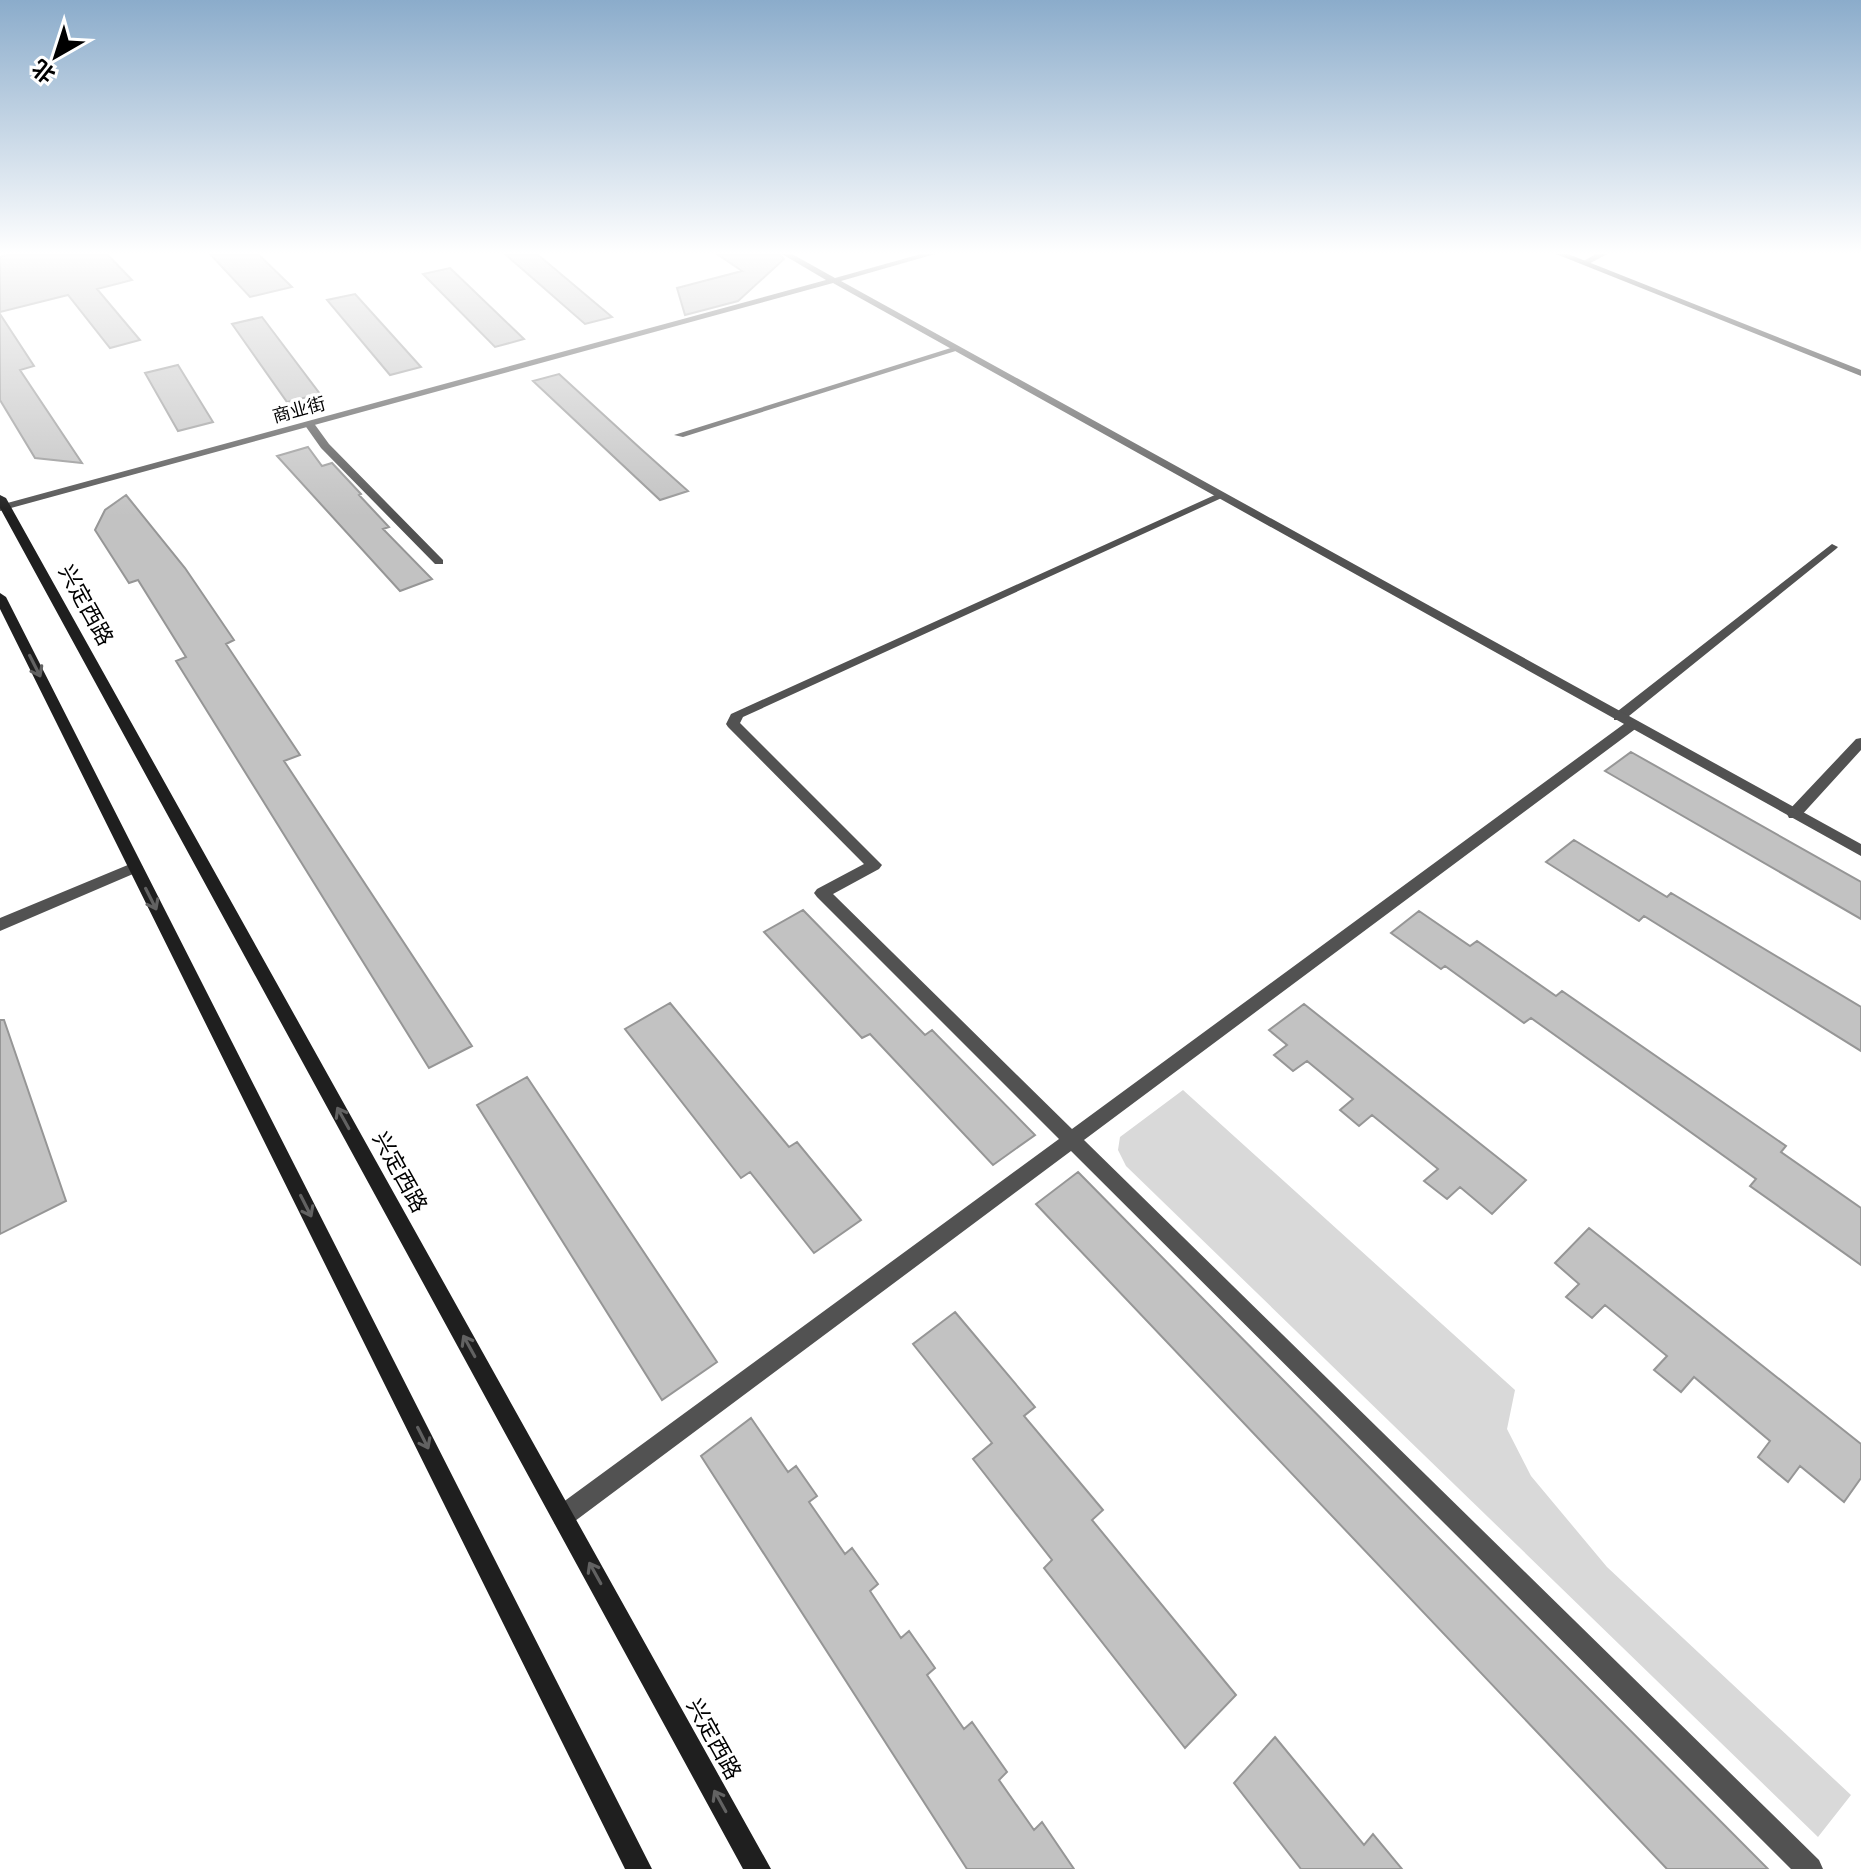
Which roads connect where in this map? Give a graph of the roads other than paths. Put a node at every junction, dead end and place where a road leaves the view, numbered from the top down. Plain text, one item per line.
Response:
1 (610, 341) edge
2 (943, 341) edge
3 (1781, 341) edge
4 (957, 349) junction
5 (1861, 373) edge
6 (309, 424) junction
7 (679, 435) dead end
8 (1221, 496) junction
9 (2, 504) edge
10 (1832, 547) dead end
11 (439, 562) dead end
12 (0, 597) edge
13 (1626, 720) junction
14 (1861, 742) edge
15 (1794, 814) junction
16 (1861, 851) edge
17 (135, 867) junction
18 (0, 925) edge
19 (1071, 1140) junction
20 (563, 1516) junction
21 (639, 1869) edge
22 (758, 1869) edge
23 (1810, 1869) edge

1 - 6 street, 商业街
2 - 4 street
3 - 5 main road
4 - 7 street
4 - 8 street
6 - 9 street, 商业街
6 - 11 street
8 - 13 street
8 - 19 street
20 -> 9 main road, 兴定西路
10 - 13 street
12 -> 17 main road
13 - 15 street
13 - 19 street
14 - 15 street
15 - 16 street
17 - 18 street
17 -> 21 main road
19 - 20 street
19 - 23 street
22 -> 20 main road, 兴定西路

